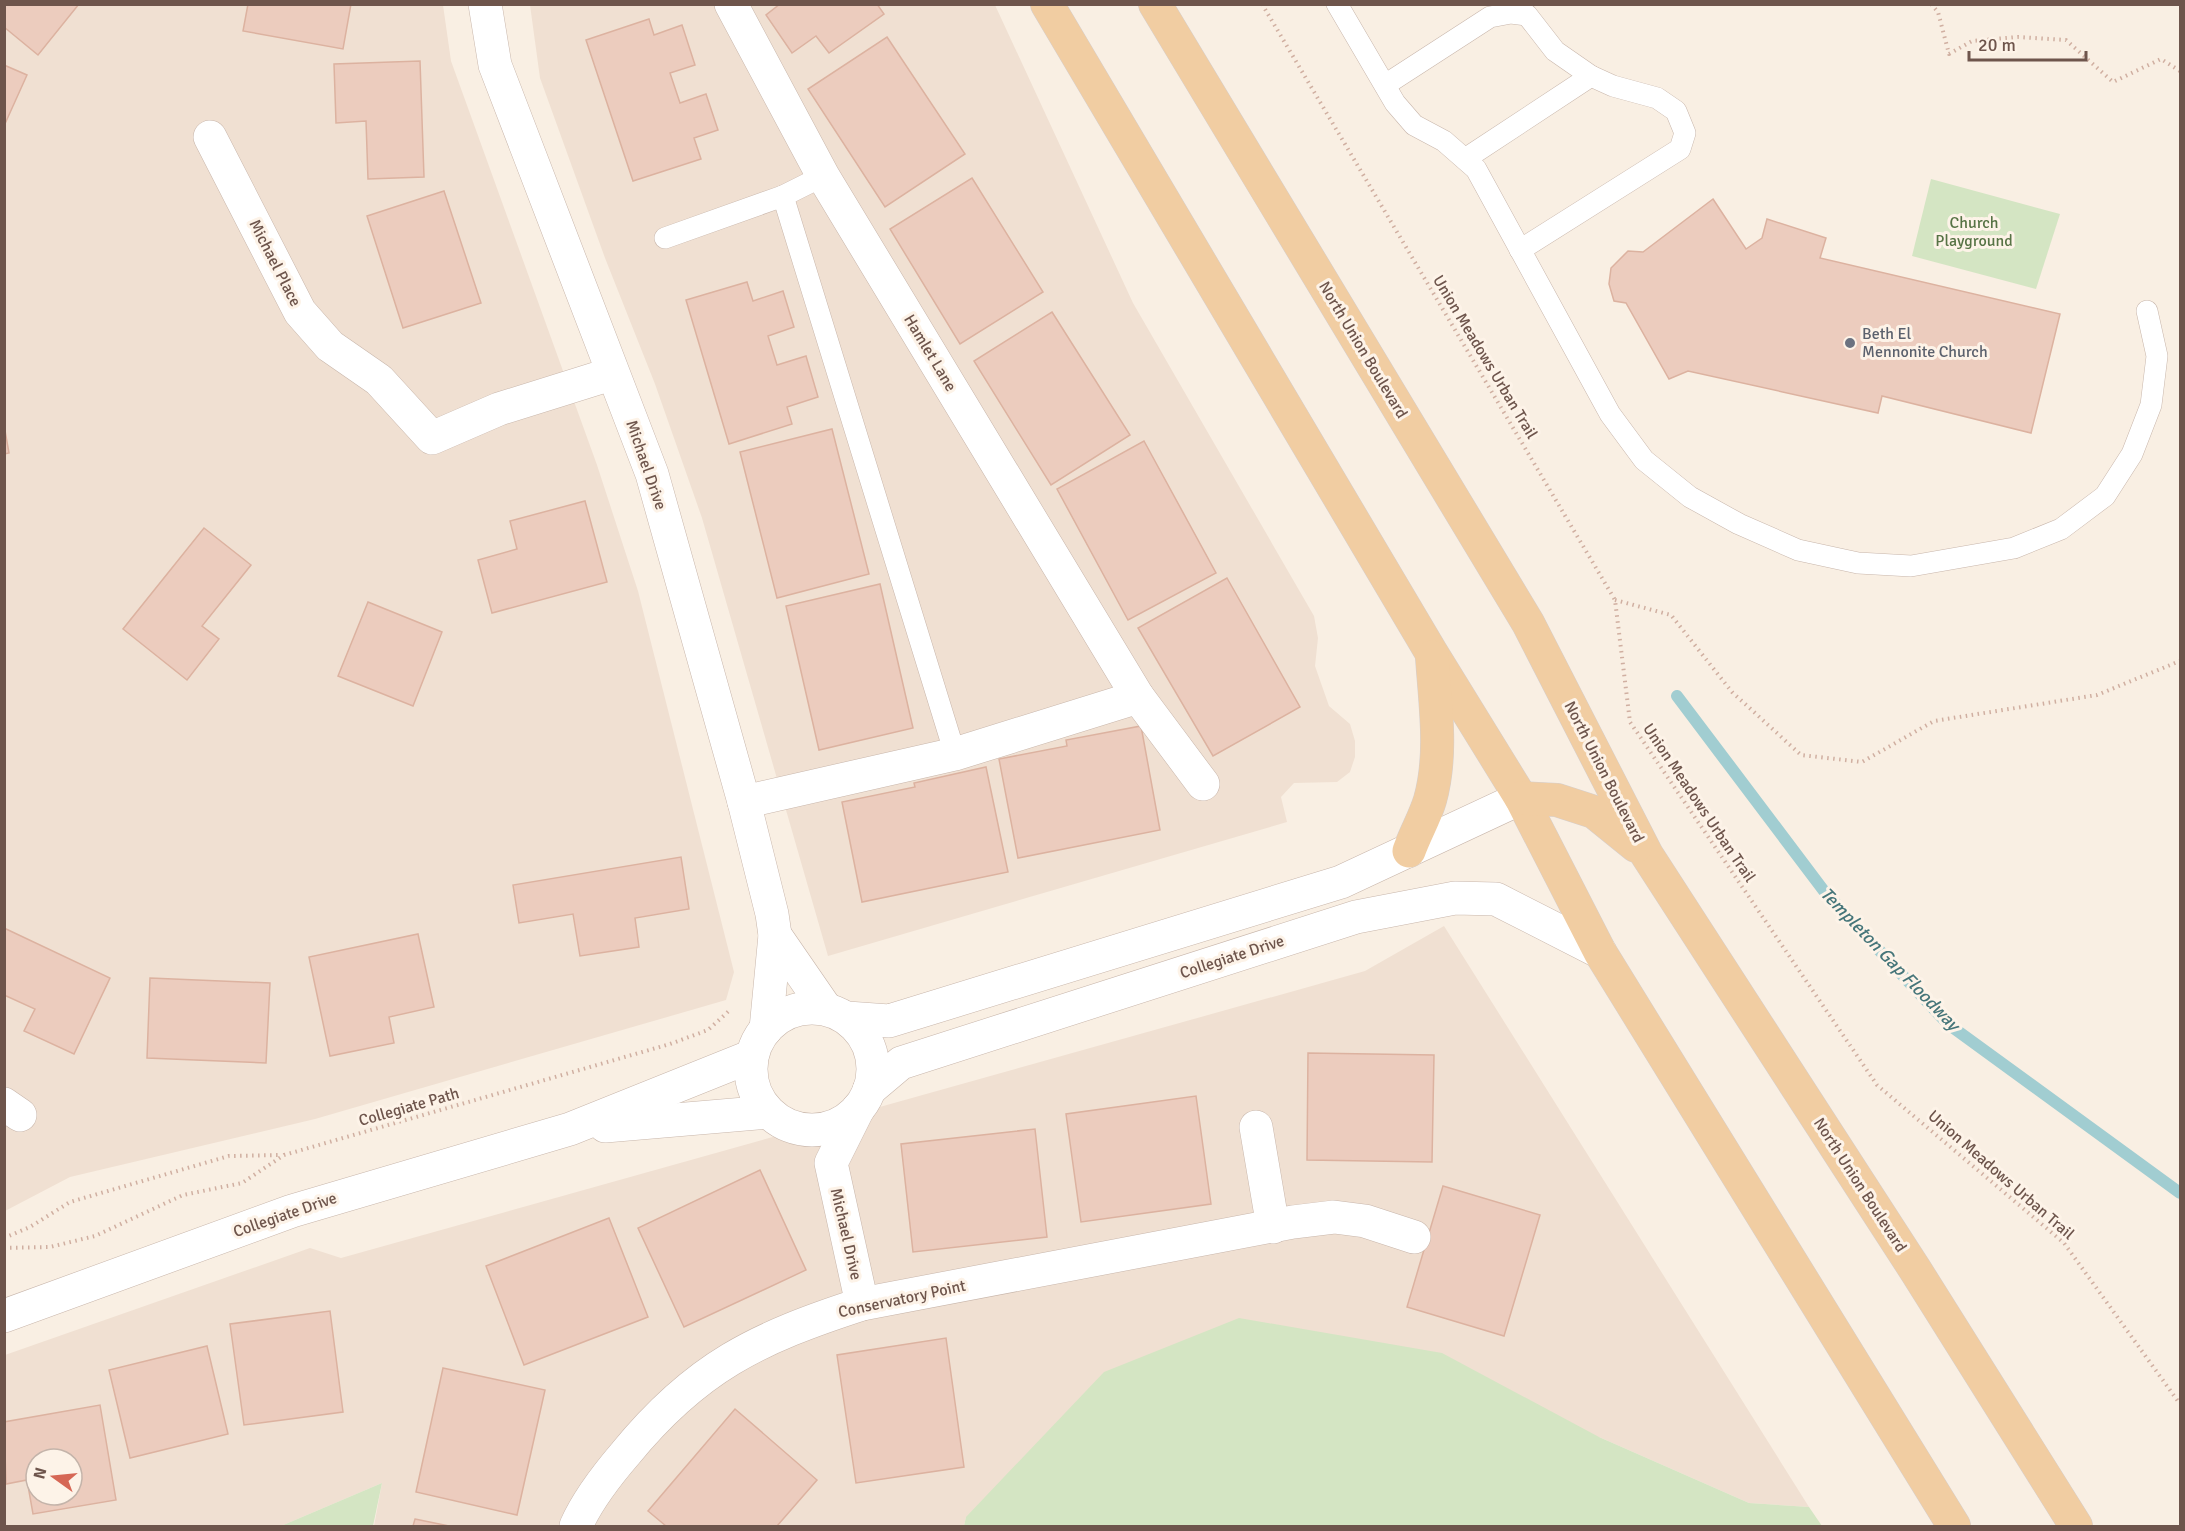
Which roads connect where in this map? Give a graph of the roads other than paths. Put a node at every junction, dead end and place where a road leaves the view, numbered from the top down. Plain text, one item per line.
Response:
1 (485, 4) edge
2 (731, 4) edge
3 (1047, 4) edge
4 (1155, 4) edge
5 (1337, 4) edge
6 (1591, 76) junction
7 (1384, 85) junction
8 (210, 137) dead end
9 (1466, 159) junction
10 (823, 176) junction
11 (783, 196) junction
12 (665, 238) dead end
13 (1520, 250) junction
14 (2147, 311) dead end
15 (611, 374) junction
16 (1431, 652) junction
17 (1138, 697) junction
18 (955, 754) junction
19 (1203, 784) dead end
20 (1521, 798) junction
21 (744, 802) junction
22 (1409, 851) junction
23 (1647, 855) junction
24 (775, 936) junction
25 (1600, 952) junction
26 (836, 1014) junction
27 (759, 1042) junction
28 (864, 1099) junction
29 (777, 1118) junction
30 (1256, 1127) dead end
31 (570, 1129) junction
32 (831, 1163) junction
33 (1272, 1227) junction
34 (1414, 1237) dead end
35 (862, 1304) junction
36 (4, 1316) edge
37 (576, 1527) edge
38 (1954, 1527) edge
39 (2076, 1527) edge

1 - 15 street, Michael Drive
2 - 10 street, Hamlet Lane
3 - 16 main road
4 - 23 main road, North Union Boulevard
5 - 7 lane
6 - 7 lane
6 - 9 lane
6 - 13 lane
7 - 9 lane
8 - 15 street, Michael Place
9 - 13 lane
10 - 11 lane
10 - 17 street, Hamlet Lane
11 - 12 lane
11 - 18 lane
13 - 14 lane
15 - 21 street, Michael Drive
16 - 20 main road
16 - 22 main road
17 - 18 street
17 - 19 street, Hamlet Lane
18 - 21 street
20 - 22 street
20 - 23 main road
20 - 25 main road
21 - 24 street, Michael Drive
22 - 26 street
23 - 39 main road, North Union Boulevard
24 - 26 street, Michael Drive
24 - 27 street, Michael Drive
25 - 28 street, Collegiate Drive
25 - 38 main road
26 - 27 street
26 - 28 street
27 - 29 street
27 - 31 street, Collegiate Drive
28 - 29 street
28 - 32 street
29 - 31 street, Collegiate Drive
29 - 32 street
30 - 33 street
31 - 36 street, Collegiate Drive
32 - 35 street, Michael Drive
33 - 34 street, Conservatory Point
33 - 35 street, Conservatory Point
35 - 37 street, Conservatory Point

